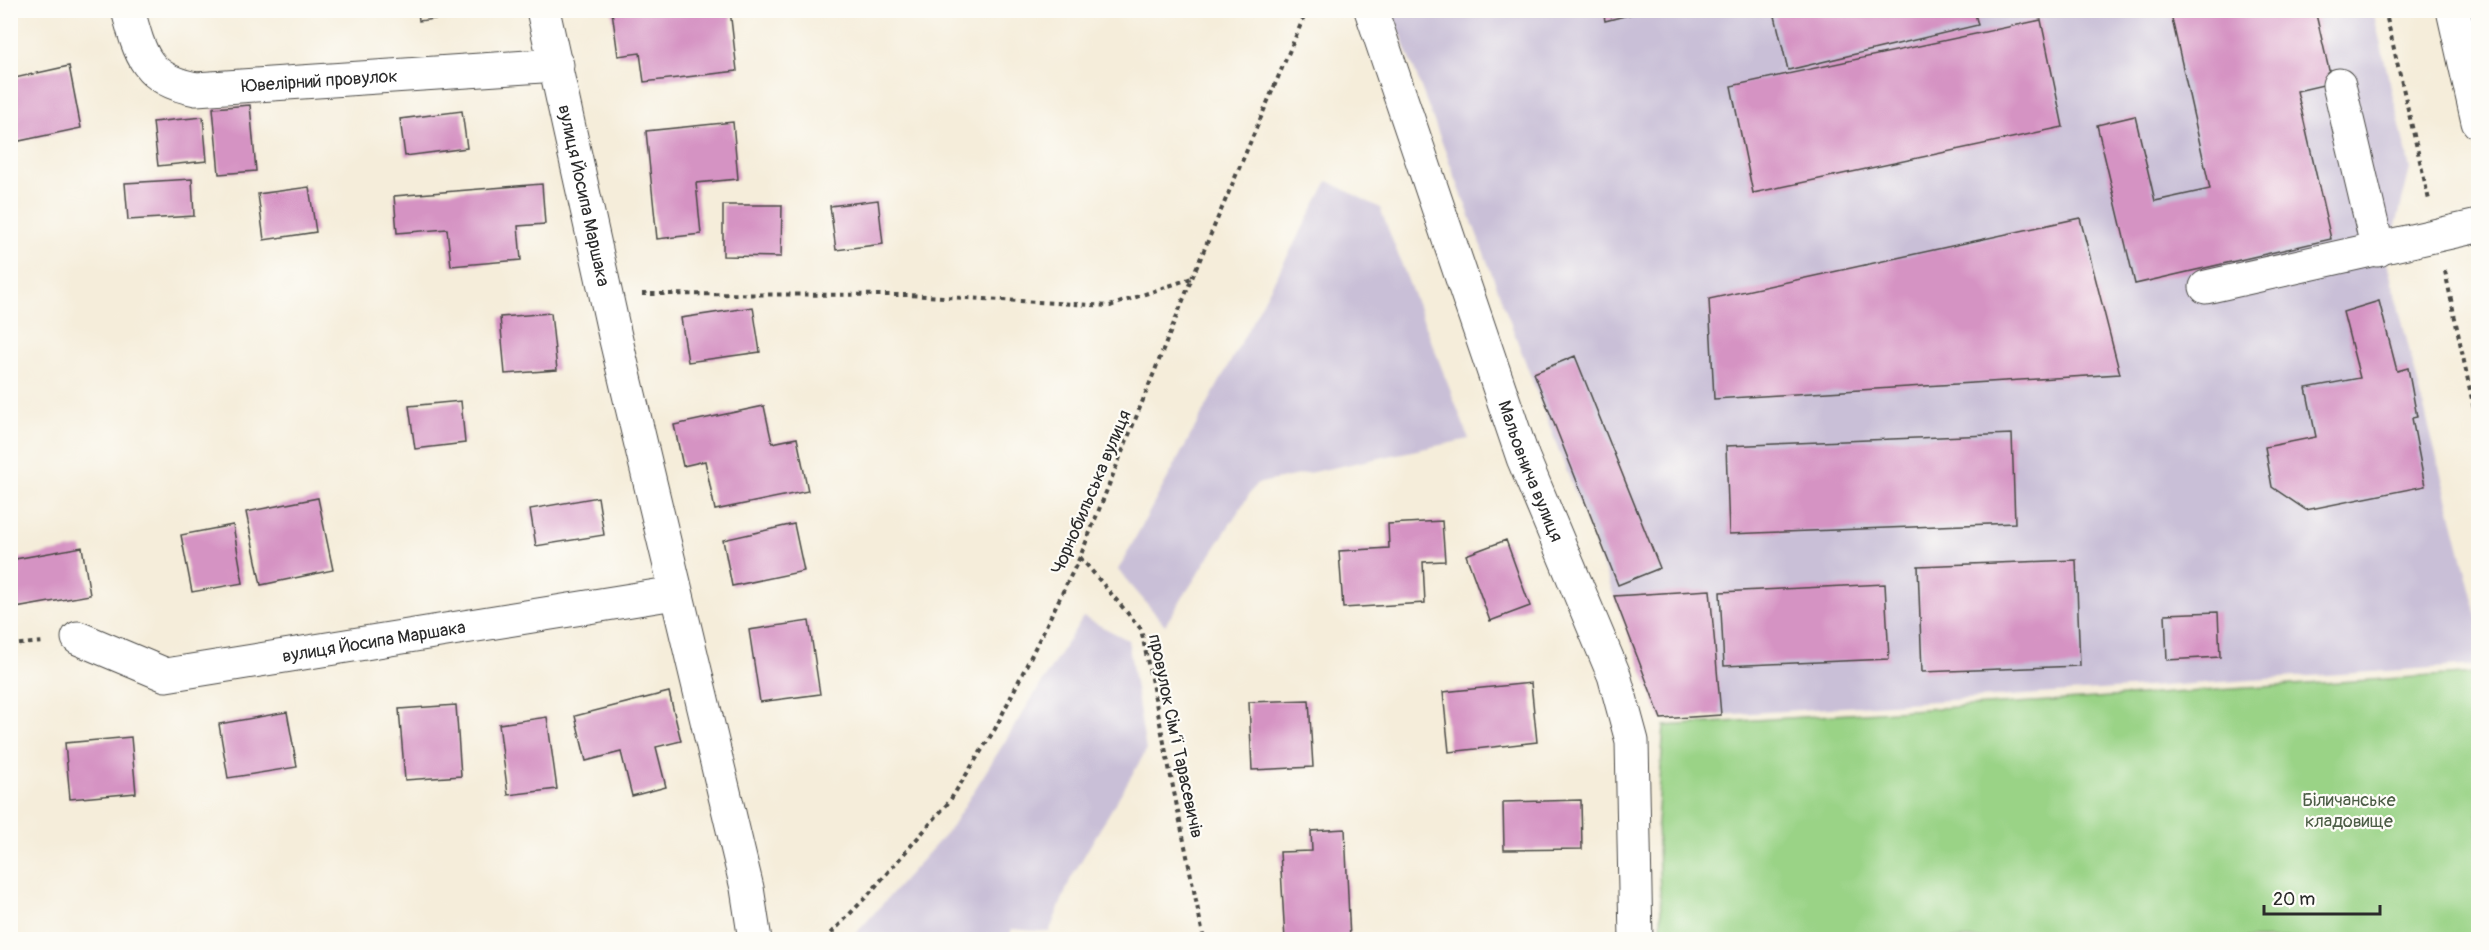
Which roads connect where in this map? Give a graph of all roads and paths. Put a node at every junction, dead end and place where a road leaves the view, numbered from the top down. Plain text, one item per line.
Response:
1 (128, 10) edge
2 (543, 10) edge
3 (1307, 10) edge
4 (1371, 10) edge
5 (2453, 10) edge
6 (557, 65) junction
7 (2339, 85) dead end
8 (2478, 122) edge
9 (2478, 226) edge
10 (2378, 250) junction
11 (1192, 278) junction
12 (2206, 287) dead end
13 (605, 294) junction
14 (1080, 558) junction
15 (675, 593) junction
16 (78, 638) dead end
17 (755, 939) edge
18 (825, 939) edge
19 (1204, 939) edge
20 (1636, 939) edge

1 - 6 street, Ювелірний провулок
2 - 6 street, вулиця Йосипа Маршака
3 - 11 path, Чорнобильська вулиця
4 - 20 street, Мальовнича вулиця
5 - 8 street
6 - 13 street, вулиця Йосипа Маршака
7 - 10 street
9 - 10 street
10 - 12 street
11 - 13 path
11 - 14 path, Чорнобильська вулиця
13 - 15 street, вулиця Йосипа Маршака
14 - 18 path, Чорнобильська вулиця
14 - 19 path, провулок Сімʼї Тарасевичів
15 - 16 street, вулиця Йосипа Маршака
15 - 17 street, вулиця Йосипа Маршака

